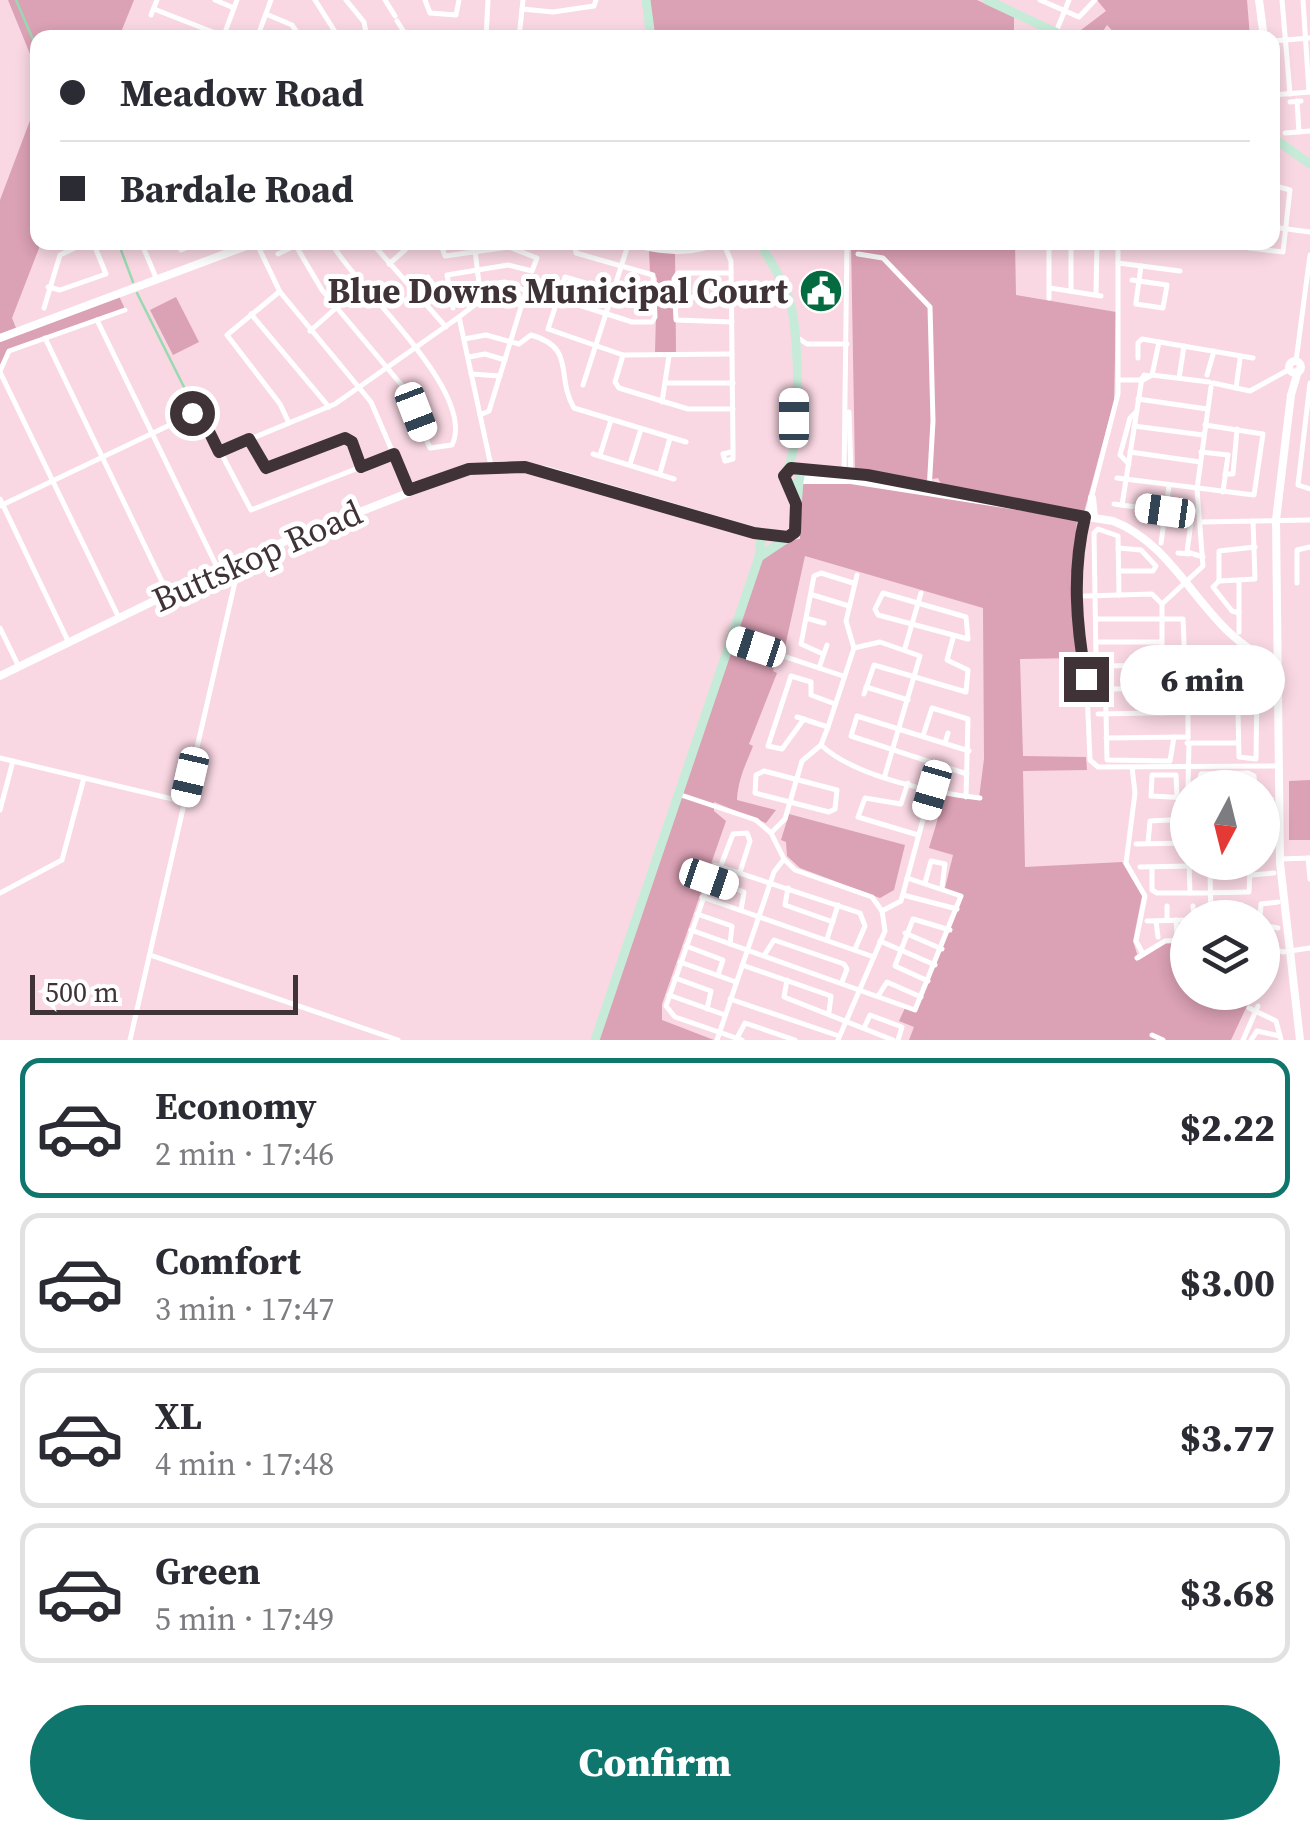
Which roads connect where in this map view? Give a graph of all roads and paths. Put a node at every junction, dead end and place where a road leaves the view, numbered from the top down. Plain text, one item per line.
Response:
1 (158, 0) edge
2 (215, 0) edge
3 (271, 0) edge
4 (315, 0) edge
5 (346, 0) edge
6 (385, 0) edge
7 (425, 0) edge
8 (458, 0) edge
9 (488, 0) edge
10 (523, 0) edge
11 (646, 0) edge
12 (986, 0) edge
13 (1040, 0) edge
14 (1069, 0) edge
15 (1095, 0) edge
16 (1259, 0) edge
17 (1282, 0) edge
18 (1303, 0) edge
19 (595, 3) edge
20 (236, 4) edge
21 (607, 8) dead end
22 (522, 9) junction
23 (553, 12) junction
24 (1065, 12) junction
25 (266, 14) junction
26 (1307, 18) edge
27 (551, 21) dead end
28 (205, 30) edge
29 (227, 30) edge
30 (260, 30) edge
31 (297, 30) edge
32 (334, 30) edge
33 (366, 30) edge
34 (403, 30) edge
35 (486, 30) edge
36 (520, 30) edge
37 (650, 30) edge
38 (1052, 30) edge
39 (1057, 30) edge
40 (1263, 30) edge
41 (1308, 38) edge
42 (1280, 40) edge
43 (1286, 40) junction
44 (1308, 60) edge
45 (1309, 79) edge
46 (1310, 92) edge
47 (1280, 94) edge
48 (1290, 94) junction
49 (1296, 101) dead end
50 (1310, 131) edge
51 (1299, 132) junction
52 (1285, 134) dead end
53 (1280, 143) edge
54 (1310, 164) edge
55 (1280, 187) edge
56 (1280, 228) edge
57 (1286, 229) junction
58 (1310, 232) edge
59 (71, 250) edge
60 (95, 250) edge
61 (145, 250) edge
62 (238, 250) edge
63 (260, 250) edge
64 (286, 250) edge
65 (302, 250) edge
66 (337, 250) edge
67 (377, 250) edge
68 (405, 250) edge
69 (442, 250) edge
70 (490, 250) edge
71 (517, 250) edge
72 (575, 250) edge
73 (625, 250) edge
74 (646, 250) edge
75 (700, 250) edge
76 (727, 250) edge
77 (765, 250) edge
78 (766, 250) edge
79 (847, 250) edge
80 (1049, 250) edge
81 (1071, 250) edge
82 (1097, 250) edge
83 (1118, 250) edge
84 (1259, 250) edge
85 (476, 252) junction
86 (278, 254) dead end
87 (858, 254) dead end
88 (1310, 256) edge
89 (1118, 263) junction
90 (389, 264) junction
91 (1141, 266) junction
92 (478, 268) junction
93 (621, 268) junction
94 (1180, 271) dead end
95 (1309, 271) edge
96 (732, 273) junction
97 (428, 277) dead end
98 (158, 280) junction
99 (1136, 280) junction
100 (480, 286) junction
101 (48, 287) junction
102 (1049, 288) junction
103 (450, 290) junction
104 (614, 291) junction
105 (1071, 291) junction
106 (280, 292) junction
107 (414, 292) junction
108 (1308, 292) edge
109 (629, 296) dead end
110 (556, 298) junction
111 (674, 298) junction
112 (732, 298) junction
113 (1049, 298) dead end
114 (482, 300) junction
115 (522, 305) junction
116 (44, 308) dead end
117 (336, 308) junction
118 (454, 308) dead end
119 (126, 310) dead end
120 (251, 313) junction
121 (606, 314) junction
122 (1302, 314) junction
123 (1310, 316) edge
124 (459, 317) junction
125 (97, 320) junction
126 (732, 322) junction
127 (446, 327) junction
128 (310, 331) junction
129 (0, 338) edge
130 (45, 338) junction
131 (464, 340) junction
132 (510, 342) junction
133 (1158, 342) junction
134 (801, 344) junction
135 (847, 344) junction
136 (596, 346) junction
137 (1184, 346) junction
138 (416, 347) junction
139 (1214, 351) junction
140 (668, 354) junction
141 (732, 354) junction
142 (624, 355) junction
143 (468, 358) junction
144 (1138, 358) dead end
145 (1253, 358) dead end
146 (1310, 358) edge
147 (1240, 359) junction
148 (505, 360) junction
149 (389, 366) junction
150 (1295, 367) junction
151 (0, 372) edge
152 (471, 374) junction
153 (500, 376) junction
154 (1146, 377) junction
155 (1178, 379) junction
156 (1118, 380) junction
157 (732, 382) junction
158 (668, 383) junction
159 (1210, 383) junction
160 (1310, 383) edge
161 (583, 385) dead end
162 (360, 386) junction
163 (1236, 388) junction
164 (1138, 400) junction
165 (662, 402) junction
166 (329, 408) junction
167 (733, 409) junction
168 (1207, 409) junction
169 (1136, 412) junction
170 (480, 416) junction
171 (611, 420) junction
172 (288, 423) junction
173 (1205, 425) junction
174 (1134, 426) junction
175 (1307, 426) edge
176 (641, 429) junction
177 (1237, 429) junction
178 (152, 433) junction
179 (1204, 435) junction
180 (670, 438) junction
181 (249, 439) junction
182 (686, 442) dead end
183 (219, 452) junction
184 (731, 452) dead end
185 (1130, 452) junction
186 (1202, 452) junction
187 (394, 454) junction
188 (1230, 455) junction
189 (1300, 456) junction
190 (102, 457) junction
191 (1310, 458) edge
192 (1200, 462) junction
193 (1128, 464) junction
194 (630, 465) junction
195 (490, 466) junction
196 (361, 467) junction
197 (660, 474) junction
198 (795, 475) junction
199 (848, 476) junction
200 (674, 478) dead end
201 (1117, 478) dead end
202 (1126, 479) junction
203 (52, 481) junction
204 (1169, 486) junction
205 (1197, 488) junction
206 (929, 489) junction
207 (1310, 489) edge
208 (409, 490) junction
209 (1224, 492) junction
210 (1092, 498) junction
211 (1, 503) edge
212 (1141, 508) junction
213 (1197, 510) junction
214 (1165, 511) junction
215 (1085, 517) junction
216 (1097, 518) junction
217 (1276, 520) junction
218 (1310, 520) edge
219 (1256, 521) junction
220 (1200, 522) junction
221 (1164, 526) junction
222 (766, 540) junction
223 (1161, 543) dead end
224 (1255, 547) junction
225 (1310, 547) edge
226 (1118, 548) junction
227 (1178, 553) dead end
228 (1188, 554) junction
229 (1203, 557) junction
230 (240, 559) junction
231 (218, 570) junction
232 (1118, 572) junction
233 (858, 575) dead end
234 (1310, 578) edge
235 (1220, 582) junction
236 (1239, 582) junction
237 (854, 584) junction
238 (1182, 586) junction
239 (921, 593) dead end
240 (168, 594) junction
241 (813, 595) junction
242 (1119, 595) junction
243 (1084, 596) dead end
244 (1096, 596) junction
245 (918, 603) junction
246 (1162, 604) junction
247 (849, 606) junction
248 (1239, 612) junction
249 (119, 618) junction
250 (1160, 618) junction
251 (809, 619) junction
252 (1096, 619) junction
253 (824, 624) dead end
254 (912, 625) junction
255 (0, 628) edge
256 (1239, 632) dead end
257 (953, 638) junction
258 (731, 639) junction
259 (68, 642) junction
260 (1096, 642) junction
261 (1160, 642) junction
262 (826, 645) dead end
263 (854, 648) junction
264 (905, 648) junction
265 (823, 654) junction
266 (1277, 663) junction
267 (1186, 664) junction
268 (1161, 665) junction
269 (1105, 666) junction
270 (19, 667) junction
271 (820, 668) junction
272 (0, 676) edge
273 (843, 676) junction
274 (915, 678) junction
275 (1242, 687) junction
276 (1161, 688) junction
277 (1186, 688) junction
278 (1105, 689) junction
279 (908, 700) junction
280 (835, 704) junction
281 (1238, 712) junction
282 (1259, 712) junction
283 (1162, 713) junction
284 (1188, 713) junction
285 (1101, 714) junction
286 (828, 727) junction
287 (899, 730) junction
288 (948, 733) dead end
289 (922, 736) junction
290 (1106, 738) junction
291 (1174, 738) junction
292 (1188, 741) junction
293 (945, 743) junction
294 (1238, 743) junction
295 (821, 745) junction
296 (969, 750) junction
297 (892, 752) junction
298 (0, 758) edge
299 (1188, 758) junction
300 (14, 762) junction
301 (1132, 767) junction
302 (1278, 768) joint
303 (1187, 770) edge
304 (968, 774) junction
305 (885, 775) junction
306 (1170, 775) edge
307 (84, 778) junction
308 (797, 780) junction
309 (908, 782) junction
310 (932, 790) junction
311 (678, 794) junction
312 (1170, 795) edge
313 (966, 796) junction
314 (1142, 796) dead end
315 (1151, 796) junction
316 (980, 798) dead end
317 (184, 802) junction
318 (790, 802) junction
319 (0, 810) edge
320 (1170, 820) edge
321 (771, 833) junction
322 (918, 835) junction
323 (1170, 843) edge
324 (1136, 844) dead end
325 (1148, 844) junction
326 (1309, 858) edge
327 (784, 859) junction
328 (1280, 860) joint
329 (721, 866) junction
330 (1170, 866) edge
331 (1140, 867) dead end
332 (1152, 867) junction
333 (740, 872) junction
334 (907, 878) junction
335 (1310, 878) edge
336 (709, 879) junction
337 (1190, 880) edge
338 (1212, 880) edge
339 (1251, 880) edge
340 (770, 882) junction
341 (925, 883) junction
342 (788, 888) junction
343 (942, 888) junction
344 (1210, 892) junction
345 (0, 893) edge
346 (1190, 893) junction
347 (903, 894) junction
348 (702, 897) junction
349 (1210, 900) edge
350 (838, 905) junction
351 (1167, 906) dead end
352 (957, 909) junction
353 (741, 910) junction
354 (882, 910) junction
355 (697, 914) junction
356 (759, 916) junction
357 (1167, 920) joint
358 (1147, 921) dead end
359 (1156, 921) junction
360 (833, 922) junction
361 (691, 930) junction
362 (950, 930) junction
363 (905, 933) junction
364 (1158, 937) dead end
365 (827, 938) junction
366 (1170, 940) edge
367 (880, 942) junction
368 (730, 944) junction
369 (686, 946) junction
370 (1310, 948) edge
371 (855, 949) junction
372 (898, 949) junction
373 (1280, 949) edge
374 (747, 950) junction
375 (942, 950) junction
376 (1290, 951) junction
377 (150, 955) junction
378 (765, 955) junction
379 (874, 957) junction
380 (680, 962) junction
381 (742, 965) junction
382 (935, 966) junction
383 (718, 975) junction
384 (675, 978) junction
385 (787, 980) junction
386 (928, 981) junction
387 (736, 982) junction
388 (842, 982) junction
389 (860, 988) junction
390 (669, 995) junction
391 (878, 996) junction
392 (922, 996) junction
393 (730, 999) junction
394 (707, 1008) junction
395 (829, 1013) junction
396 (725, 1015) junction
397 (846, 1020) junction
398 (1292, 1024) dead end
399 (1279, 1025) junction
400 (864, 1028) junction
401 (1152, 1035) dead end
402 (718, 1036) edge
403 (838, 1038) edge
404 (1281, 1038) edge
405 (739, 1039) edge
406 (130, 1040) edge
407 (398, 1040) edge
408 (594, 1040) edge
409 (795, 1040) edge
410 (896, 1040) edge
411 (1163, 1040) edge
412 (1243, 1040) edge
413 (1251, 1040) edge
414 (1300, 1040) edge

1 - 28 street
2 - 20 street
3 - 25 street
4 - 32 street
5 - 33 street
6 - 34 street
7 - 8 street
9 - 35 street
10 - 22 street
11 - 37 main road
12 - 38 main road
13 - 24 street
14 - 24 street
15 - 24 street
16 - 40 street
17 - 43 street
18 - 26 street
19 - 21 street
19 - 23 street
20 - 29 street
22 - 23 street
22 - 36 street
23 - 27 street
24 - 39 street
25 - 30 street
25 - 31 street
26 - 41 street
41 - 43 street
41 - 44 street
42 - 43 street
43 - 48 street
44 - 45 street
45 - 46 street
46 - 48 street
47 - 48 street
49 - 51 street
50 - 51 street
51 - 52 street
53 - 54 main road
55 - 57 street
56 - 57 street
57 - 58 street
57 - 84 street
59 - 101 street
60 - 101 street
61 - 98 street
62 - 98 street
63 - 106 street
64 - 86 street
65 - 117 street
66 - 138 street
67 - 90 street
68 - 90 street
69 - 85 street
70 - 85 street
71 - 92 street
72 - 93 street
73 - 93 street
74 - 75 street
76 - 96 street
77 - 198 main road
78 - 134 main road
79 - 135 street
80 - 102 street
81 - 105 street
82 - 105 street
83 - 89 street
85 - 92 street
87 - 206 street
88 - 95 street
89 - 91 street
89 - 156 street
90 - 107 street
91 - 94 street
91 - 99 street
92 - 100 street
92 - 103 street
93 - 104 street
93 - 121 street
95 - 108 street
96 - 111 street
96 - 112 street
97 - 107 street
98 - 129 street
99 - 99 street
100 - 103 street
100 - 114 street
100 - 115 street
101 - 116 street
102 - 105 street
102 - 113 street
103 - 118 street
104 - 109 street
104 - 110 street
104 - 121 street
106 - 120 street
106 - 128 street
107 - 127 street
108 - 122 street
110 - 121 street
110 - 136 street
111 - 112 street
111 - 126 street
112 - 126 street
114 - 115 street
114 - 124 street
115 - 132 street
117 - 128 street
117 - 149 street
119 - 125 street
120 - 166 street
120 - 172 street
121 - 136 street
122 - 123 street
122 - 150 street
124 - 127 street
124 - 131 street
125 - 130 street
125 - 178 street
126 - 141 street
127 - 138 street
128 - 162 street
130 - 151 street
130 - 190 street
131 - 132 street
131 - 143 street
132 - 148 street
132 - 171 street
133 - 137 street
133 - 144 street
133 - 154 street
134 - 135 street
134 - 198 main road
135 - 199 street
136 - 142 street
136 - 161 street
137 - 139 street
137 - 155 street
138 - 149 street
138 - 149 street
139 - 147 street
139 - 159 street
140 - 141 street
140 - 142 street
140 - 158 street
141 - 157 street
142 - 165 street
143 - 148 street
143 - 152 street
145 - 147 street
146 - 150 street
147 - 163 street
148 - 153 street
149 - 162 street
150 - 163 street
150 - 217 street
151 - 203 street
152 - 153 street
152 - 170 street
153 - 170 street
154 - 155 street
154 - 156 street
154 - 164 street
155 - 159 street
156 - 210 street
157 - 158 street
157 - 167 street
158 - 165 street
159 - 163 street
159 - 168 street
160 - 175 street
162 - 166 street
162 - 187 street
164 - 168 street
164 - 169 street
165 - 167 street
166 - 172 street
167 - 184 street
168 - 173 street
169 - 174 street
169 - 193 street
170 - 195 street
171 - 176 street
171 - 194 street
172 - 181 street
173 - 177 street
173 - 179 street
174 - 179 street
174 - 185 street
175 - 189 street
176 - 180 street
176 - 194 street
177 - 188 street
177 - 209 street
178 - 183 street
178 - 190 street
178 - 231 street
179 - 186 street
180 - 182 street
180 - 197 street
181 - 183 street
181 - 196 street
183 - 196 street
185 - 192 street
185 - 193 street
186 - 188 street
186 - 192 street
187 - 196 street
187 - 208 street
188 - 209 street
189 - 191 street
189 - 207 street
190 - 203 street
190 - 240 street
192 - 205 street
193 - 202 street
194 - 197 street
195 - 208 street, Buttskop Road
195 - 222 street, Buttskop Road
197 - 200 street
198 - 199 street
198 - 222 main road
199 - 206 street
201 - 202 street
202 - 204 street
202 - 212 street
203 - 211 street
203 - 249 street
204 - 205 street
204 - 214 street
205 - 209 street
205 - 213 street
206 - 215 street
208 - 230 street, Buttskop Road
210 - 215 street
210 - 216 street
211 - 259 street
212 - 214 street
212 - 221 street
213 - 220 street
213 - 228 street
214 - 221 street
215 - 216 street
215 - 301 street
216 - 238 street
217 - 218 street
217 - 219 street
217 - 266 street
219 - 220 street
219 - 224 street
220 - 229 street
221 - 223 street
222 - 258 main road
224 - 235 street
224 - 236 street
225 - 234 street
226 - 232 street
226 - 232 street
226 - 244 street
227 - 228 street
228 - 229 street
229 - 238 street
230 - 231 street, Buttskop Road
230 - 317 street
231 - 240 street, Buttskop Road
232 - 242 street
233 - 237 street
235 - 236 street
235 - 248 street
236 - 248 street
237 - 241 street
237 - 247 street
238 - 246 street
238 - 266 street
239 - 245 street
240 - 249 street, Buttskop Road
241 - 247 street
241 - 251 street
242 - 244 street
242 - 246 street
243 - 244 street
244 - 252 street
245 - 254 street
245 - 254 street
245 - 257 street
246 - 250 street
247 - 263 street
248 - 256 street
249 - 259 street, Buttskop Road
250 - 252 street
250 - 261 street
250 - 267 street
251 - 253 street
251 - 265 street
252 - 260 street
254 - 257 street
254 - 264 street
255 - 270 street
257 - 274 street
258 - 271 street
258 - 311 main road
259 - 270 street, Buttskop Road
260 - 261 street
260 - 269 street
261 - 268 street
262 - 265 street
263 - 264 street
263 - 273 street
264 - 274 street
265 - 271 street
266 - 302 street
267 - 275 street
267 - 277 street
268 - 269 street
268 - 276 street
269 - 278 street
270 - 272 street, Buttskop Road
271 - 273 street
273 - 280 street
274 - 279 street
274 - 279 street
275 - 277 street
275 - 282 street
276 - 277 street
276 - 278 street
276 - 283 street
278 - 285 street
279 - 287 street
280 - 286 street
280 - 286 street
281 - 282 street
281 - 284 street
281 - 294 street
282 - 294 street
283 - 284 street
283 - 285 street
284 - 292 street
285 - 290 street
286 - 295 street
287 - 289 street
287 - 297 street
287 - 297 street
288 - 293 street
289 - 293 street
289 - 296 street
290 - 291 street
290 - 291 street
291 - 292 street
292 - 294 street
292 - 299 street
293 - 296 street
295 - 305 street
295 - 308 street
296 - 304 street
297 - 304 street
297 - 305 street
298 - 300 street
299 - 301 street
299 - 302 street
299 - 303 street
300 - 307 street
300 - 319 street
301 - 366 street
304 - 313 street
305 - 309 street
306 - 315 street
307 - 317 street
307 - 345 street
308 - 318 street
308 - 318 street
308 - 318 street
309 - 310 street
309 - 322 street
310 - 313 street
310 - 322 street
311 - 321 street
311 - 408 main road
312 - 315 street
313 - 316 street
314 - 315 street
317 - 377 street
318 - 321 street
320 - 325 street
321 - 327 street
322 - 334 street
323 - 325 street
324 - 325 street
326 - 328 street
326 - 335 street
327 - 340 street
327 - 354 street
328 - 376 street
329 - 333 street
329 - 333 street
329 - 336 street
330 - 332 street
331 - 332 street
332 - 346 street
333 - 340 street
334 - 341 street
334 - 347 street
336 - 348 street
336 - 353 street
337 - 346 street
338 - 344 street
339 - 344 street
340 - 342 street
340 - 356 street
341 - 343 street
341 - 343 street
342 - 350 street
342 - 360 street
343 - 352 street
344 - 346 street
344 - 349 street
347 - 352 street
347 - 354 street
348 - 353 street
348 - 355 street
350 - 360 street
350 - 371 street
351 - 357 street
352 - 362 street
353 - 356 street
354 - 367 street
355 - 361 street
355 - 368 street
356 - 365 street
356 - 374 street
357 - 359 street
358 - 359 street
359 - 364 street
360 - 365 street
361 - 368 street
361 - 369 street
362 - 363 street
362 - 375 street
363 - 372 street
363 - 375 street
365 - 371 street
367 - 372 street
367 - 379 street
368 - 374 street
369 - 380 street
369 - 383 street
370 - 376 street
371 - 379 street
372 - 382 street
372 - 386 street
373 - 376 street
374 - 378 street
374 - 381 street
375 - 382 street
376 - 414 street
377 - 406 street
377 - 407 street
378 - 388 street
378 - 388 street
379 - 389 street
380 - 383 street
380 - 384 street
381 - 385 street
381 - 387 street
382 - 386 street
383 - 387 street
384 - 390 street
384 - 394 street
385 - 395 street
385 - 395 street
386 - 392 street
387 - 393 street
388 - 389 street
389 - 391 street
389 - 397 street
390 - 394 street
390 - 402 street
391 - 392 street
391 - 392 street
393 - 396 street
393 - 403 street
394 - 396 street
395 - 397 street
396 - 402 street
397 - 400 street
397 - 403 street
398 - 399 street
399 - 404 street
399 - 412 street
400 - 410 street
400 - 410 street
401 - 411 street
402 - 405 street
404 - 413 street
405 - 409 street

